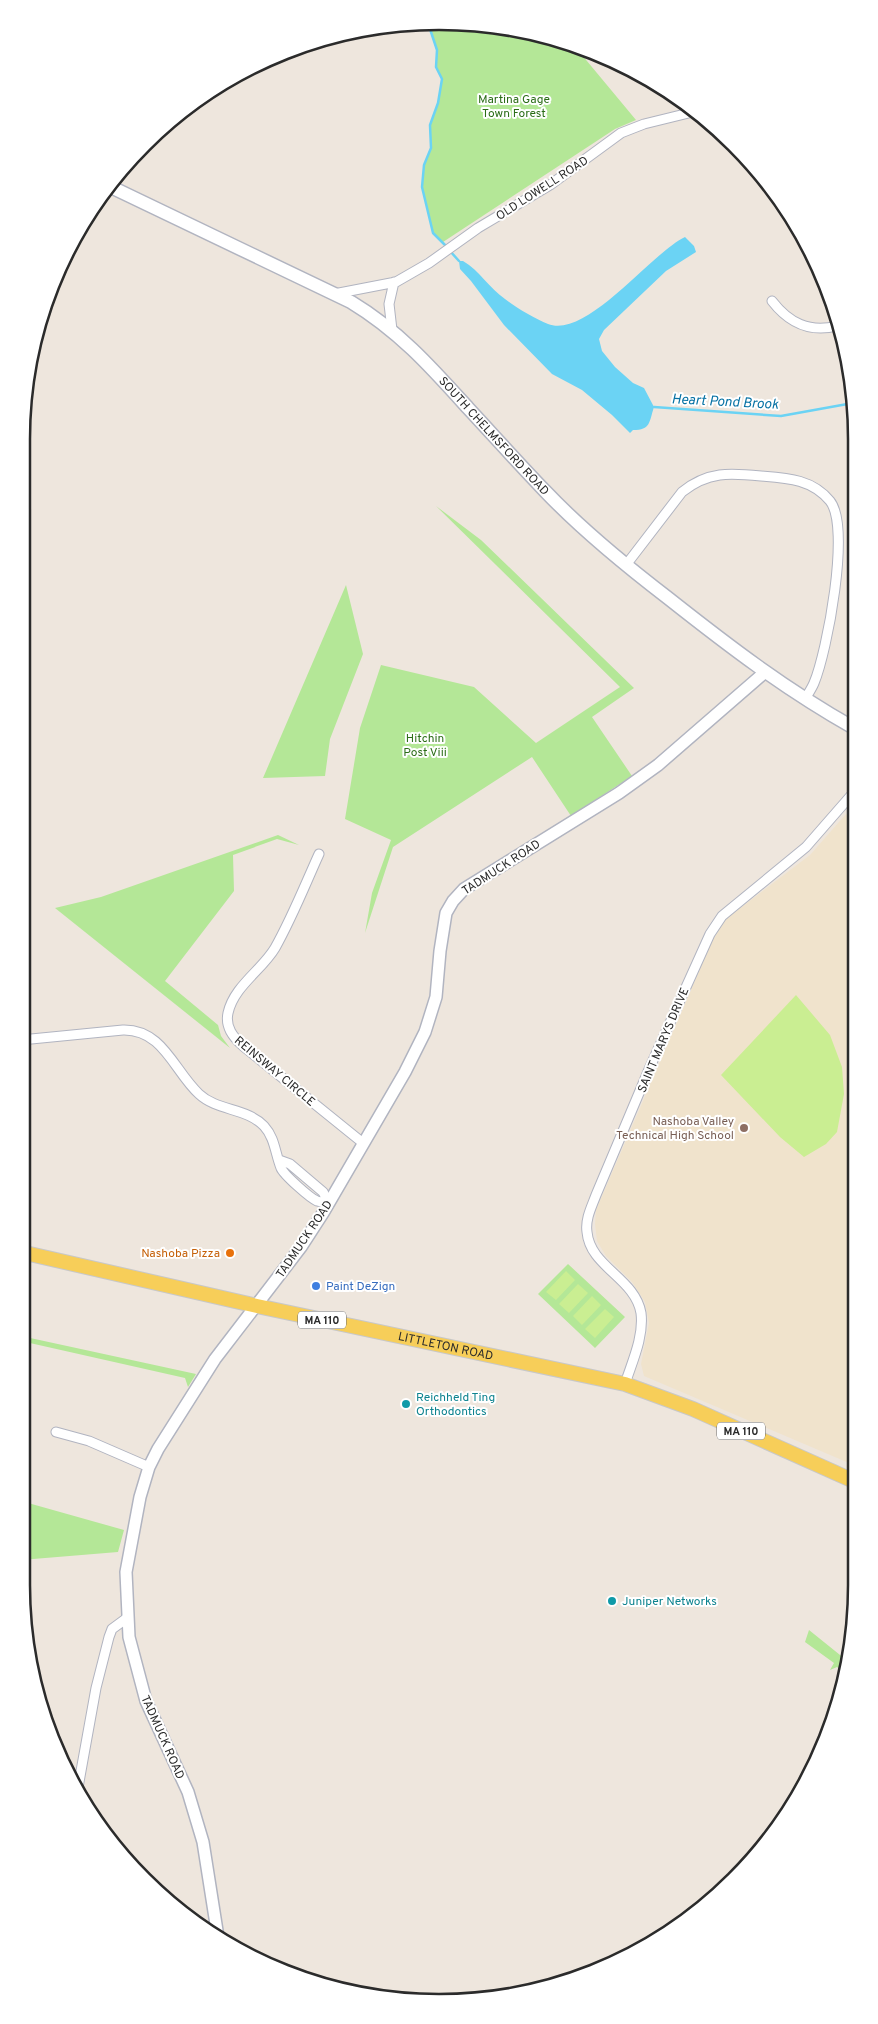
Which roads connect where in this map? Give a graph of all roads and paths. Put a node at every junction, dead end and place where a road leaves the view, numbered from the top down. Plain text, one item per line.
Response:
1 (686, 114) edge
2 (115, 190) edge
3 (394, 282) junction
4 (334, 294) junction
5 (772, 301) dead end
6 (832, 327) edge
7 (392, 330) junction
8 (626, 565) junction
9 (764, 672) junction
10 (805, 699) junction
11 (848, 722) edge
12 (848, 799) edge
13 (319, 854) dead end
14 (30, 1039) edge
15 (363, 1143) junction
16 (328, 1203) junction
17 (30, 1254) edge
18 (257, 1306) junction
19 (625, 1384) junction
20 (56, 1432) dead end
21 (149, 1467) junction
22 (848, 1478) edge
23 (127, 1618) junction
24 (79, 1780) edge
25 (217, 1928) edge

1 - 3 street, OLD LOWELL ROAD
2 - 4 main road, SOUTH CHELMSFORD ROAD
3 - 4 street, OLD LOWELL ROAD
3 - 7 street
4 - 7 main road, SOUTH CHELMSFORD ROAD
5 - 6 street
7 - 8 main road, SOUTH CHELMSFORD ROAD
8 - 9 main road, SOUTH CHELMSFORD ROAD
8 - 10 street
9 - 10 main road, SOUTH CHELMSFORD ROAD
9 - 15 street, TADMUCK ROAD
10 - 11 main road, SOUTH CHELMSFORD ROAD
12 - 19 street, SAINT MARYS DRIVE
13 - 15 street, REINSWAY CIRCLE
14 - 16 street
15 - 16 street, TADMUCK ROAD
16 - 18 street, TADMUCK ROAD
17 - 18 main road, LITTLETON ROAD / MA 110
18 - 19 main road, LITTLETON ROAD / MA 110
18 - 21 street, TADMUCK ROAD
19 - 22 main road, LITTLETON ROAD / MA 110
20 - 21 street
21 - 23 street, TADMUCK ROAD
23 - 24 street
23 - 25 street, TADMUCK ROAD

